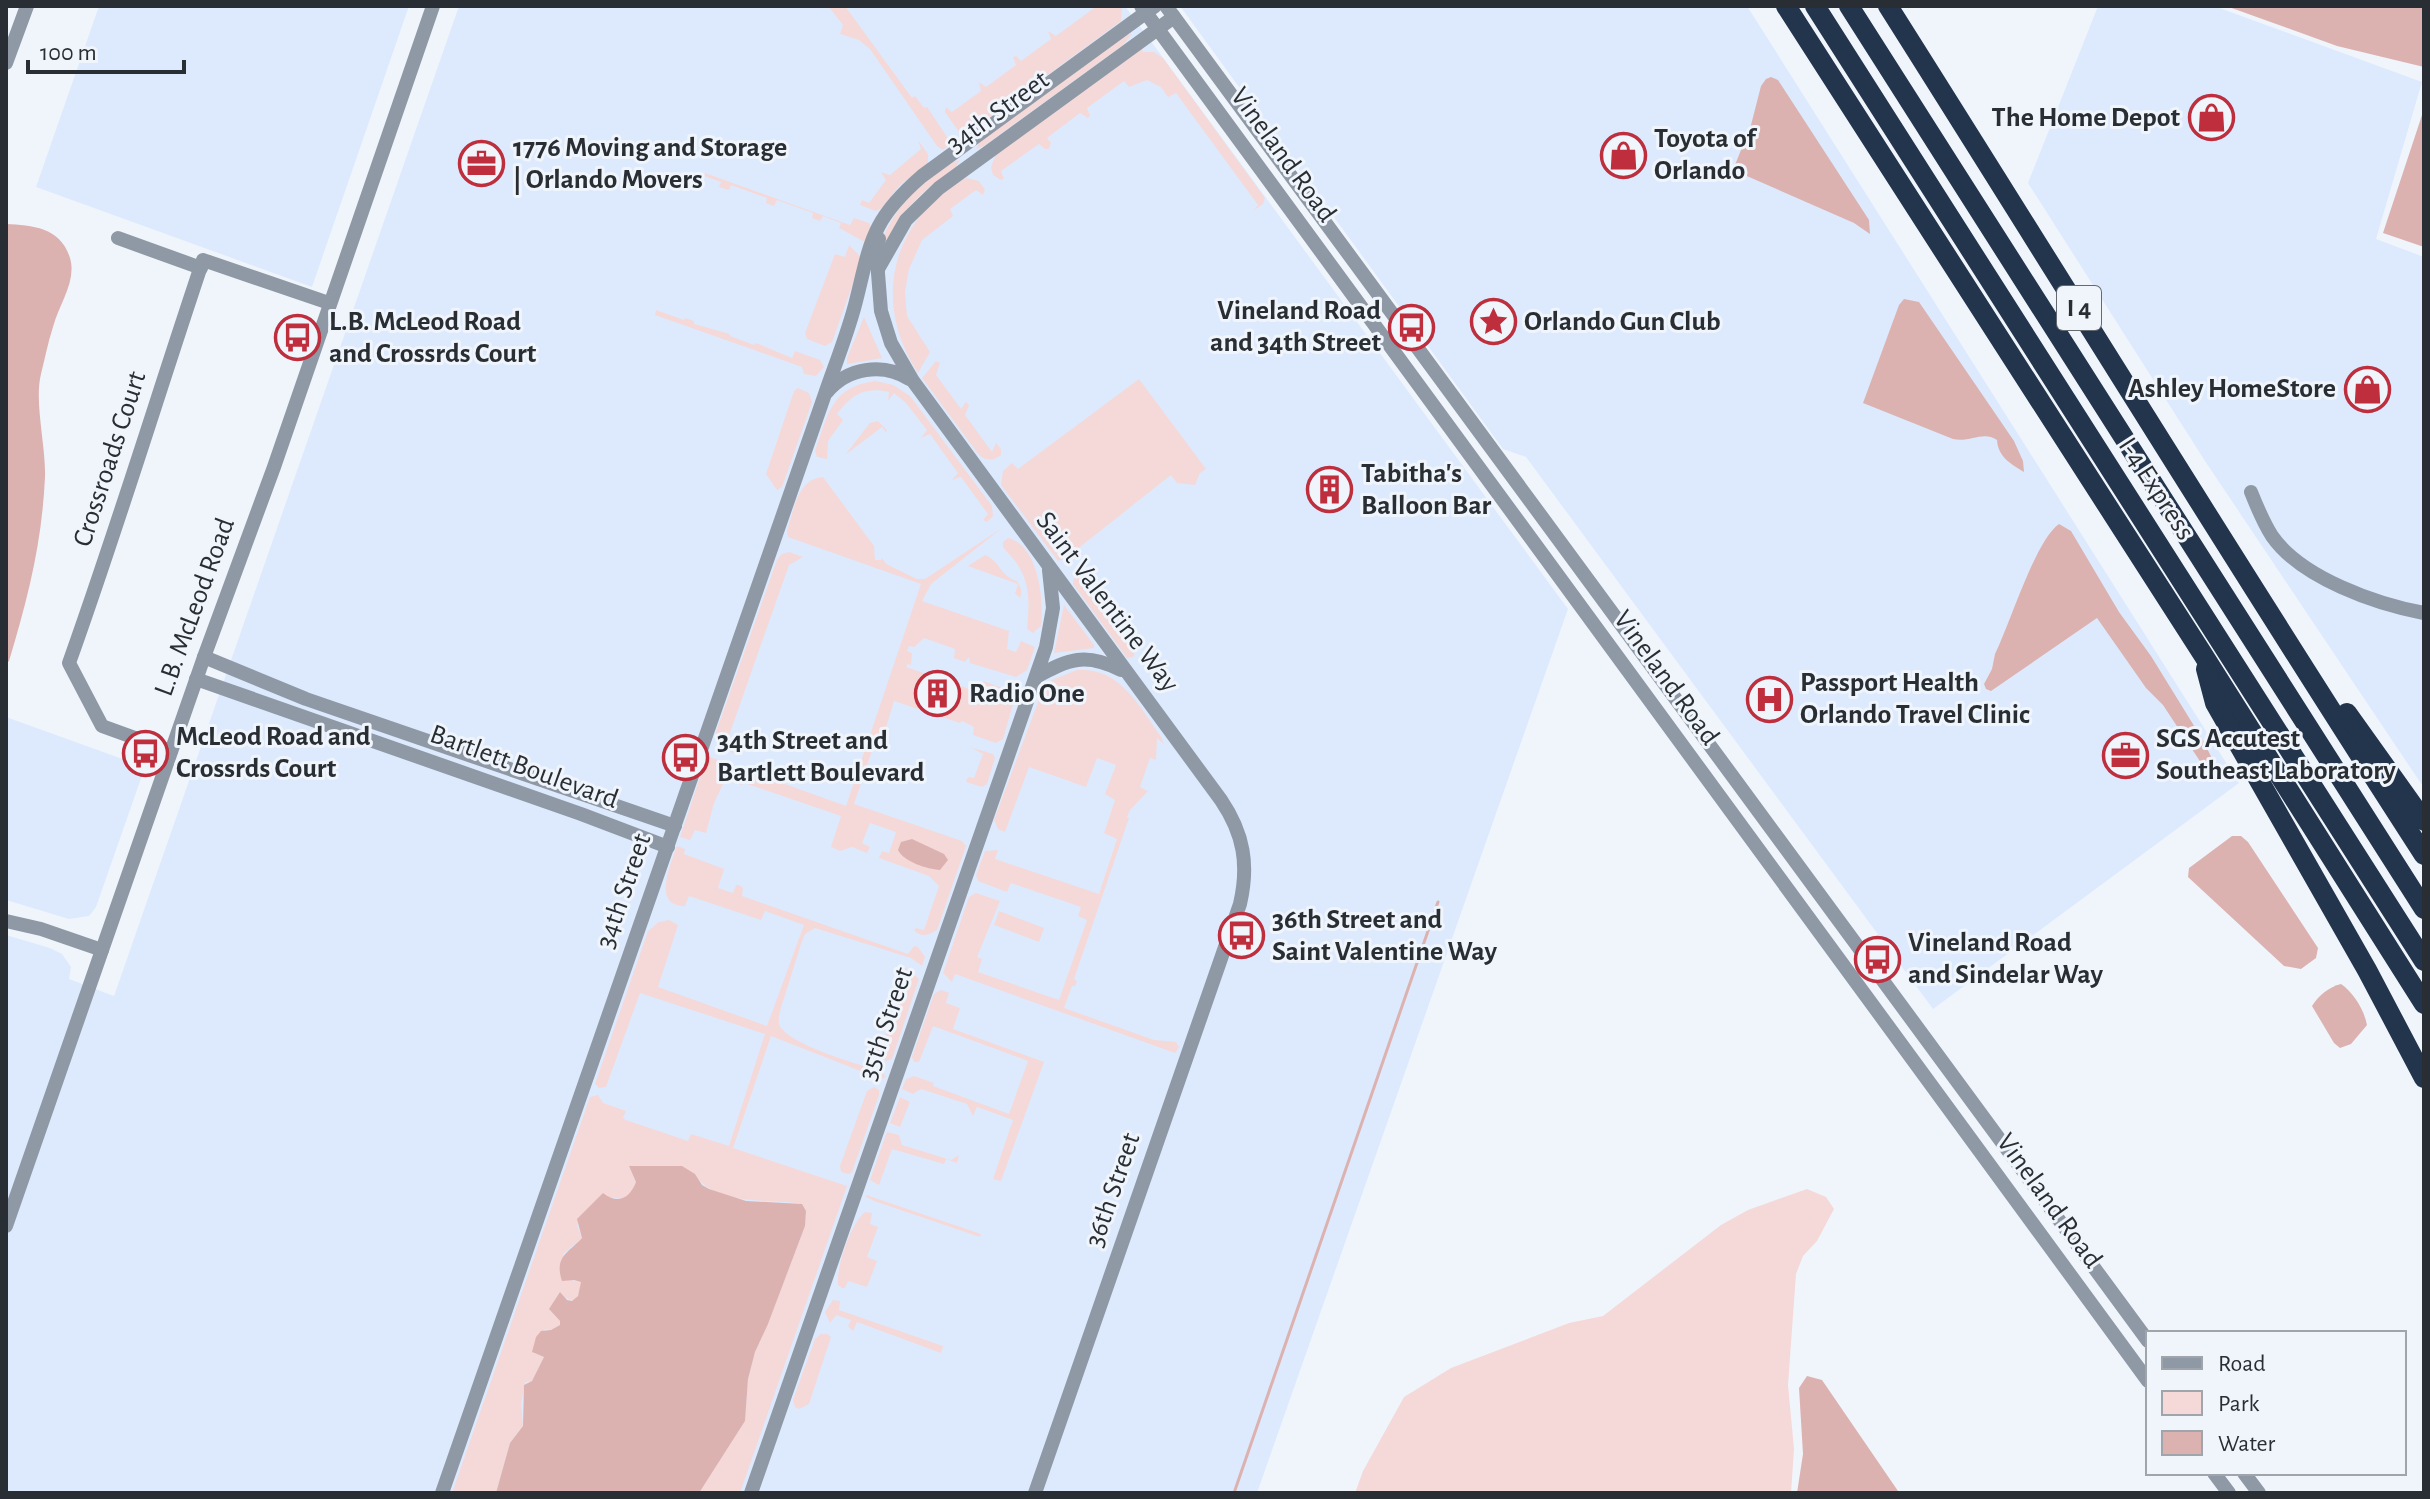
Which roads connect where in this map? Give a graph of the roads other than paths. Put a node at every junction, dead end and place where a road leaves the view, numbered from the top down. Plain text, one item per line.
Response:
1 (27, 6) edge
2 (433, 6) edge
3 (1786, 6) edge
4 (1815, 6) edge
5 (1849, 6) edge
6 (1888, 6) edge
7 (1147, 8) edge
8 (1170, 11) edge
9 (1157, 28) junction
10 (6, 63) edge
11 (1301, 190) junction
12 (899, 196) junction
13 (1285, 203) junction
14 (118, 238) dead end
15 (893, 244) junction
16 (201, 268) junction
17 (877, 271) junction
18 (1376, 291) junction
19 (329, 303) junction
20 (1359, 304) junction
21 (855, 307) junction
22 (881, 311) joint
23 (891, 343) junction
24 (913, 381) junction
25 (825, 394) junction
26 (1484, 437) junction
27 (1467, 452) junction
28 (2251, 492) dead end
29 (1049, 569) junction
30 (2424, 613) edge
31 (2202, 653) junction
32 (204, 657) junction
33 (1125, 672) junction
34 (2306, 674) junction
35 (1036, 677) junction
36 (196, 679) junction
37 (361, 737) junction
38 (171, 751) junction
39 (466, 754) junction
40 (1719, 756) junction
41 (1700, 769) junction
42 (2424, 821) edge
43 (675, 826) junction
44 (668, 847) junction
45 (2424, 855) edge
46 (1240, 904) joint
47 (2424, 909) edge
48 (6, 921) edge
49 (1850, 934) junction
50 (1831, 947) junction
51 (102, 950) junction
52 (2424, 961) edge
53 (2424, 1004) edge
54 (2424, 1078) edge
55 (6, 1226) edge
56 (2146, 1338) edge
57 (2146, 1378) edge
58 (2216, 1475) edge
59 (2241, 1475) edge
60 (442, 1493) edge
61 (751, 1493) edge
62 (1035, 1493) edge
63 (2229, 1493) edge
64 (2259, 1493) edge

1 - 10 street
2 - 19 street, L.B. McLeod Road
3 - 31 highway
4 - 52 highway, I-4 Express
5 - 47 highway, I-4 Express
6 - 34 highway, I 4
7 - 9 street, Vineland Road
7 - 12 street, 34th Street
8 - 9 street, 34th Street
8 - 11 street, Vineland Road
9 - 13 street, Vineland Road
9 - 15 street, 34th Street
11 - 13 street
11 - 18 street, Vineland Road
12 - 17 street, 34th Street
12 - 21 street, 34th Street
13 - 20 street, Vineland Road
14 - 16 street
15 - 17 street, 34th Street
15 - 23 street, Saint Valentine Way
16 - 19 street
16 - 38 street, Crossroads Court
17 - 21 street, 34th Street
17 - 22 street, 34th Street
18 - 20 street
18 - 26 street, Vineland Road
19 - 32 street, L.B. McLeod Road
20 - 27 street, Vineland Road
21 - 25 street, 34th Street
22 - 23 street, Saint Valentine Way
23 - 24 street, Saint Valentine Way
24 - 25 street
24 - 29 street, Saint Valentine Way
25 - 43 street, 34th Street
26 - 27 street
26 - 40 street, Vineland Road
27 - 41 street, Vineland Road
28 - 30 street
29 - 33 street, Saint Valentine Way
29 - 35 street, 35th Street
31 - 53 highway
31 - 54 highway
32 - 36 street, L.B. McLeod Road
32 - 39 street, Bartlett Boulevard
33 - 35 street
33 - 46 street, Saint Valentine Way
34 - 42 highway
34 - 45 highway, I 4
35 - 61 street, 35th Street
36 - 37 street, Bartlett Boulevard
36 - 38 street, L.B. McLeod Road
37 - 39 street, Bartlett Boulevard
37 - 44 street, Bartlett Boulevard
38 - 51 street, L.B. McLeod Road
39 - 43 street, Bartlett Boulevard
40 - 41 street
40 - 49 street, Vineland Road
41 - 50 street, Vineland Road
43 - 44 street, 34th Street
44 - 60 street, 34th Street
46 - 62 street, 36th Street
48 - 51 street
49 - 50 street
49 - 56 street, Vineland Road
50 - 57 street, Vineland Road
51 - 55 street, L.B. McLeod Road
58 - 63 street
59 - 64 street

